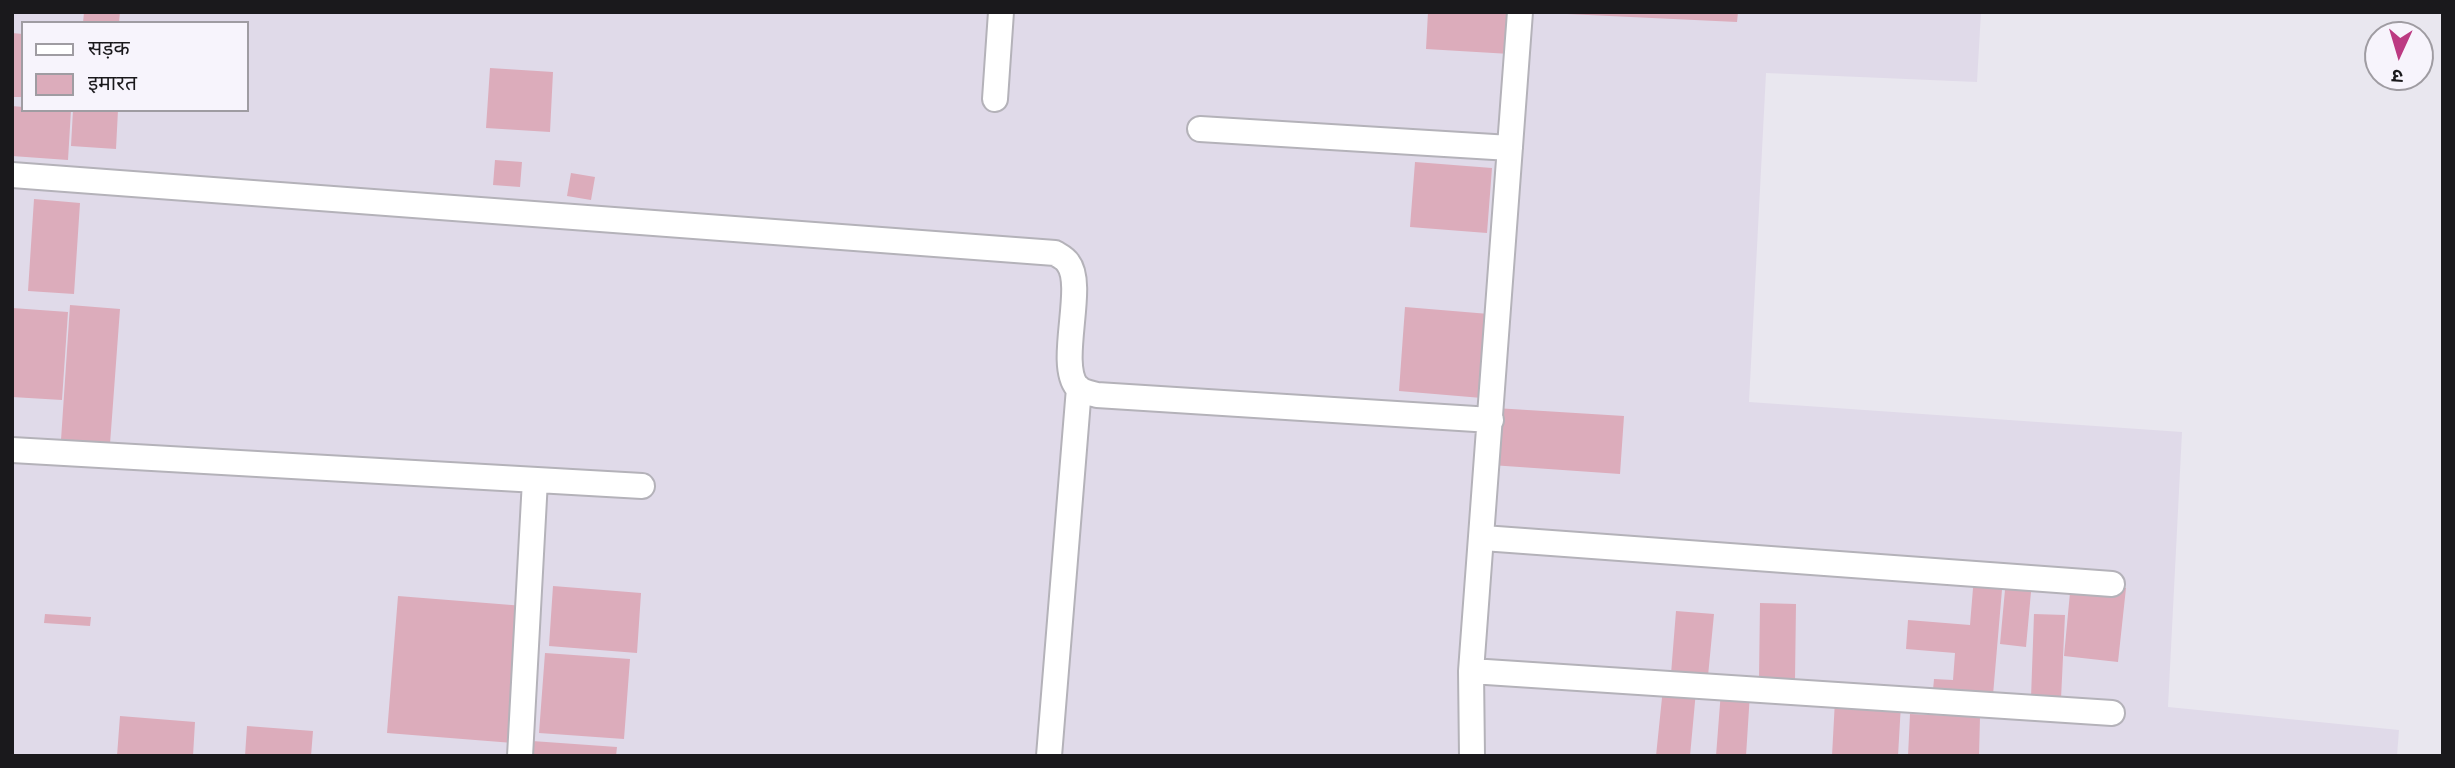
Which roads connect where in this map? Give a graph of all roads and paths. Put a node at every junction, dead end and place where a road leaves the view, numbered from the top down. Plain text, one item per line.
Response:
1 (1001, 12) edge
2 (1520, 12) edge
3 (995, 99) dead end
4 (1200, 129) dead end
5 (1510, 148) junction
6 (12, 175) edge
7 (1079, 388) junction
8 (1490, 420) junction
9 (12, 450) edge
10 (535, 480) junction
11 (642, 486) dead end
12 (1483, 538) junction
13 (2112, 584) dead end
14 (1471, 671) junction
15 (2112, 713) dead end
16 (520, 756) edge
17 (1049, 756) edge
18 (1472, 756) edge

1 - 3 lane
2 - 5 lane
4 - 5 lane
5 - 8 lane
6 - 7 lane
7 - 8 lane
7 - 17 lane
8 - 12 lane
9 - 10 lane
10 - 11 lane
10 - 16 lane
12 - 13 lane
12 - 14 lane
14 - 15 lane
14 - 18 lane

